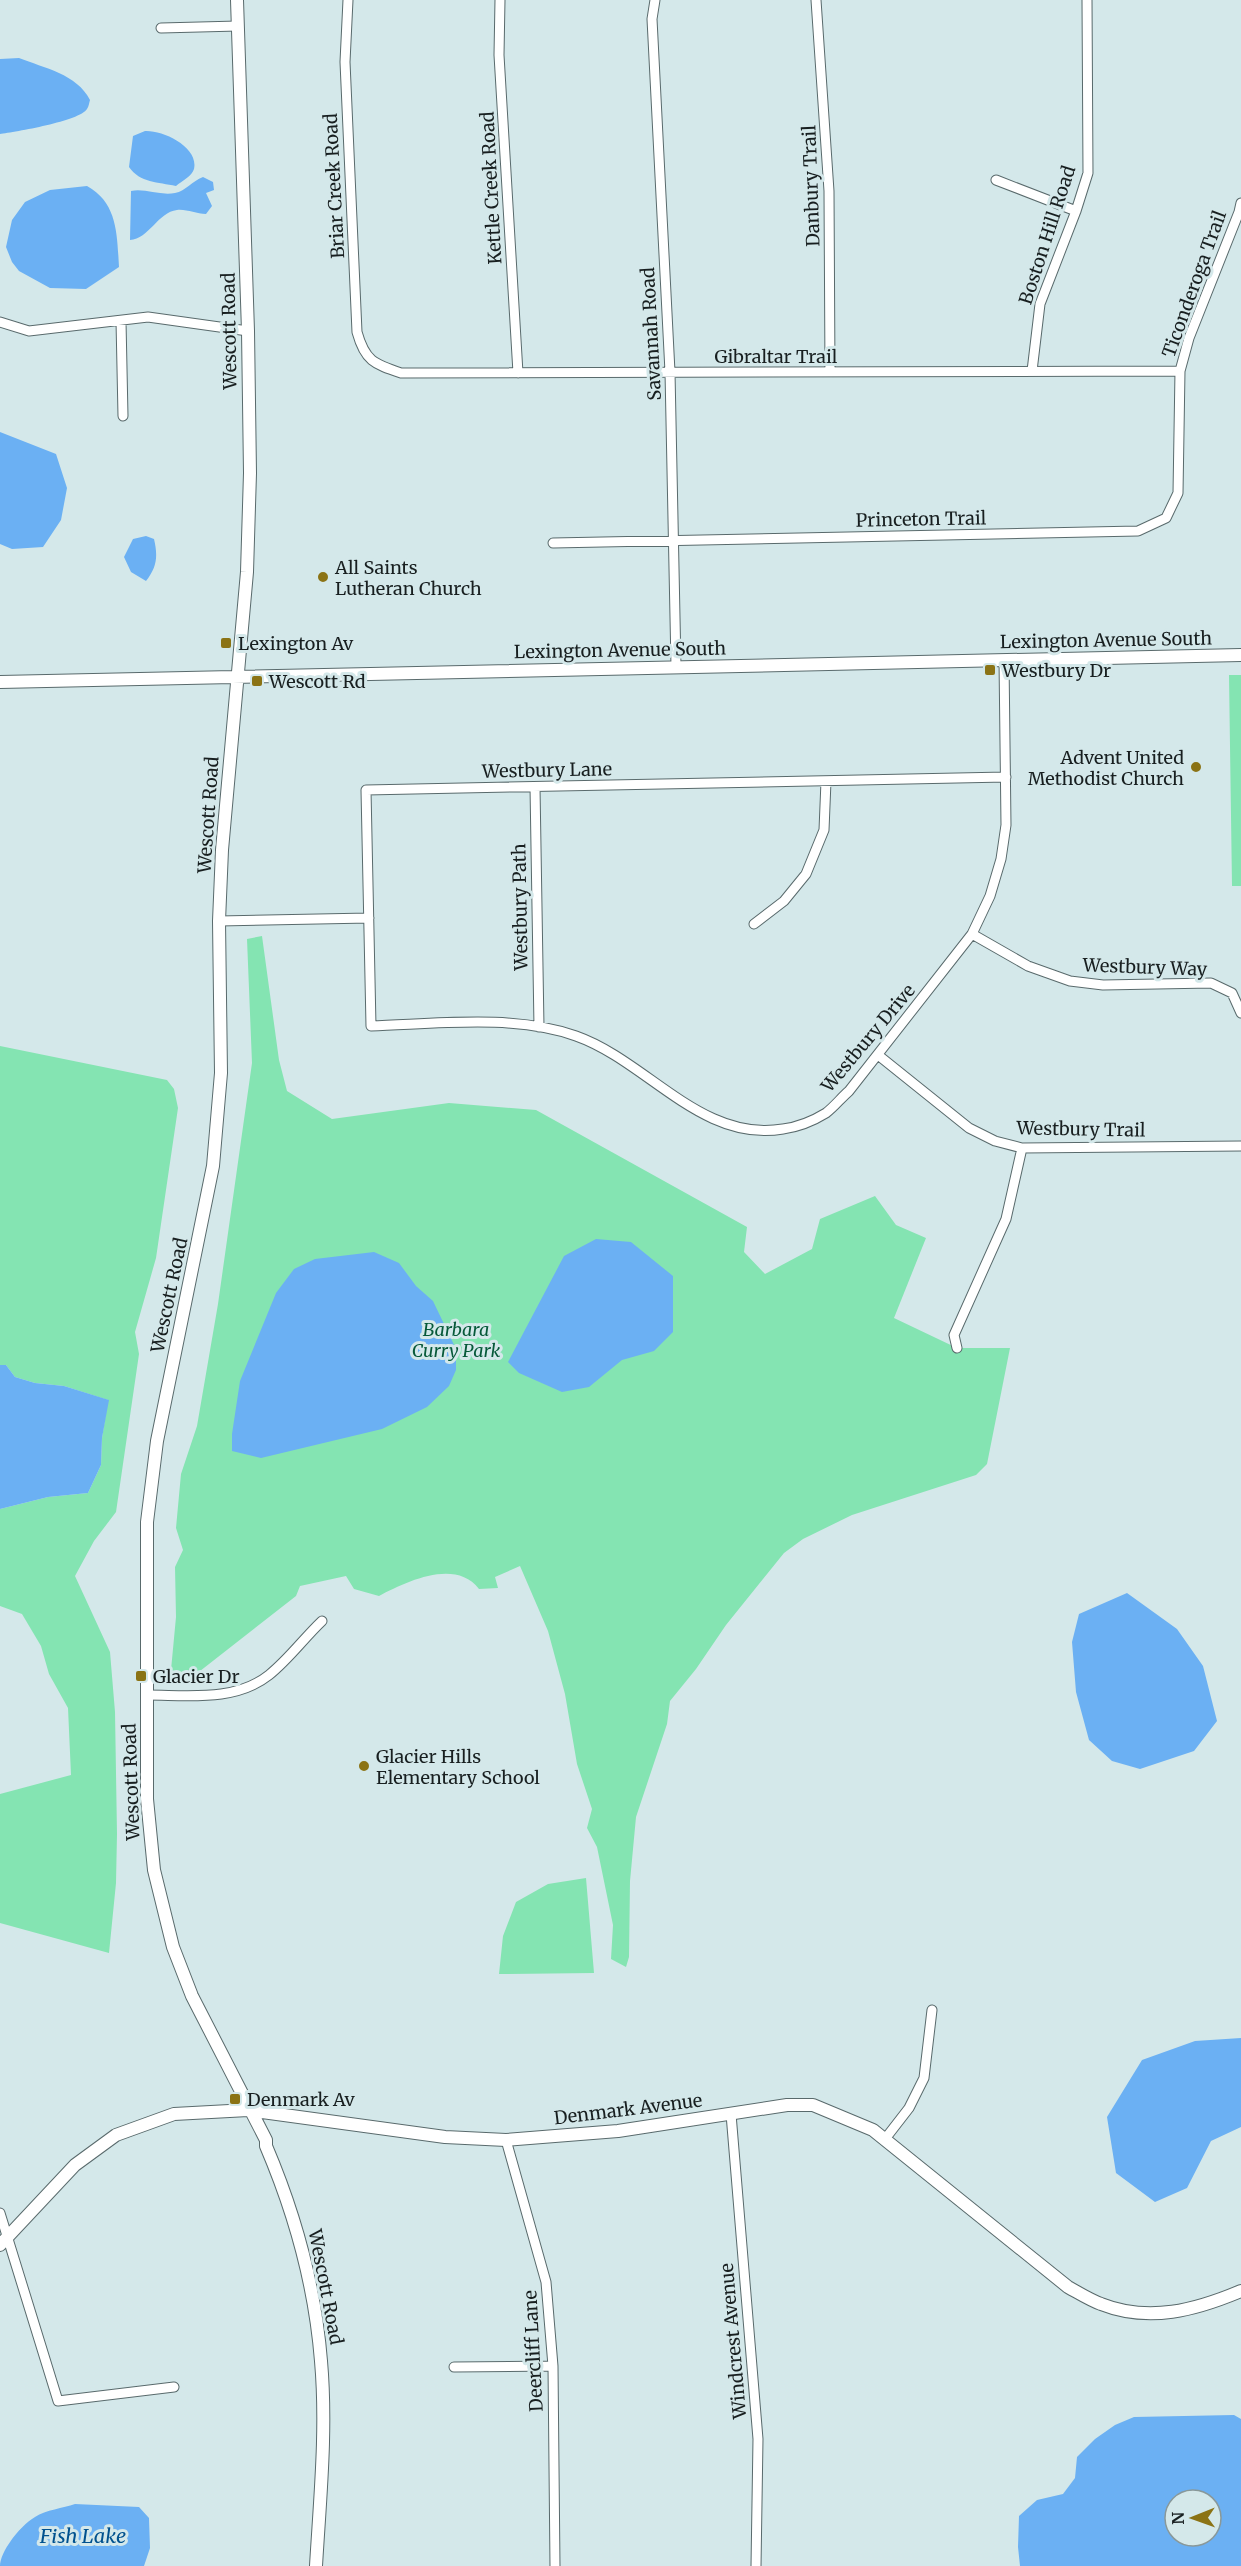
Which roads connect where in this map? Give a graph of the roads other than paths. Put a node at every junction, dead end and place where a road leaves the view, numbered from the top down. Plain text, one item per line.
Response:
1 (237, 0) edge
2 (348, 0) edge
3 (500, 0) edge
4 (655, 0) edge
5 (816, 0) edge
6 (1088, 0) edge
7 (238, 26) junction
8 (161, 28) dead end
9 (996, 180) dead end
10 (1241, 203) edge
11 (1076, 212) junction
12 (121, 321) junction
13 (0, 322) edge
14 (248, 331) junction
15 (375, 364) joint
16 (1032, 371) junction
17 (1180, 371) junction
18 (670, 372) junction
19 (830, 372) junction
20 (518, 373) junction
21 (123, 416) dead end
22 (1166, 518) joint
23 (674, 540) junction
24 (553, 543) dead end
25 (1241, 655) edge
26 (1004, 660) junction
27 (676, 666) junction
28 (239, 676) junction
29 (0, 682) edge
30 (1006, 777) junction
31 (826, 781) junction
32 (535, 787) junction
33 (369, 918) junction
34 (219, 921) junction
35 (754, 924) dead end
36 (972, 934) junction
37 (1241, 1012) edge
38 (539, 1027) junction
39 (878, 1055) junction
40 (1241, 1146) edge
41 (1022, 1148) junction
42 (957, 1348) dead end
43 (322, 1621) dead end
44 (147, 1695) junction
45 (932, 2010) dead end
46 (248, 2110) junction
47 (731, 2114) junction
48 (885, 2139) junction
49 (506, 2140) junction
50 (0, 2213) edge
51 (4, 2241) edge
52 (1241, 2291) edge
53 (553, 2366) junction
54 (454, 2367) dead end
55 (174, 2387) dead end
56 (316, 2566) edge
57 (555, 2566) edge
58 (756, 2566) edge

1 - 7 street, Wescott Road
2 - 15 street, Briar Creek Road
3 - 20 street, Kettle Creek Road
4 - 18 street, Savannah Road
5 - 19 street, Danbury Trail
6 - 11 street, Boston Hill Road
7 - 8 street
7 - 14 street, Wescott Road
9 - 11 street
10 - 17 street, Ticonderoga Trail
11 - 16 street, Boston Hill Road
12 - 13 street
12 - 14 street
12 - 21 street
14 - 28 street, Wescott Road
15 - 20 street, Gibraltar Trail
16 - 17 street, Gibraltar Trail
16 - 19 street, Gibraltar Trail
17 - 22 street, Ticonderoga Trail
18 - 19 street, Gibraltar Trail
18 - 20 street, Gibraltar Trail
18 - 23 street, Savannah Road
22 - 23 street, Princeton Trail
23 - 24 street, Princeton Trail
23 - 27 street, Savannah Road
25 - 26 street, Lexington Avenue South
26 - 27 street, Lexington Avenue South
26 - 30 street, Westbury Drive
27 - 28 street, Lexington Avenue South
28 - 29 street, Lexington Avenue South
28 - 34 street, Wescott Road
30 - 31 street, Westbury Lane
30 - 36 street, Westbury Drive
31 - 32 street, Westbury Lane
31 - 35 street
32 - 33 street, Westbury Lane
32 - 38 street, Westbury Path
33 - 34 street
33 - 38 street, Westbury Drive
34 - 44 street, Wescott Road
36 - 37 street, Westbury Way
36 - 39 street, Westbury Drive
38 - 39 street, Westbury Drive
39 - 41 street, Westbury Trail
40 - 41 street, Westbury Trail
41 - 42 street
43 - 44 street
44 - 46 street, Wescott Road
45 - 48 street
46 - 49 street, Denmark Avenue
46 - 51 street, Denmark Avenue
46 - 56 street, Wescott Road
47 - 48 street, Denmark Avenue
47 - 49 street, Denmark Avenue
47 - 58 street, Windcrest Avenue
48 - 52 street, Denmark Avenue
49 - 53 street, Deercliff Lane
50 - 51 street
51 - 55 street
53 - 54 street
53 - 57 street, Deercliff Lane

